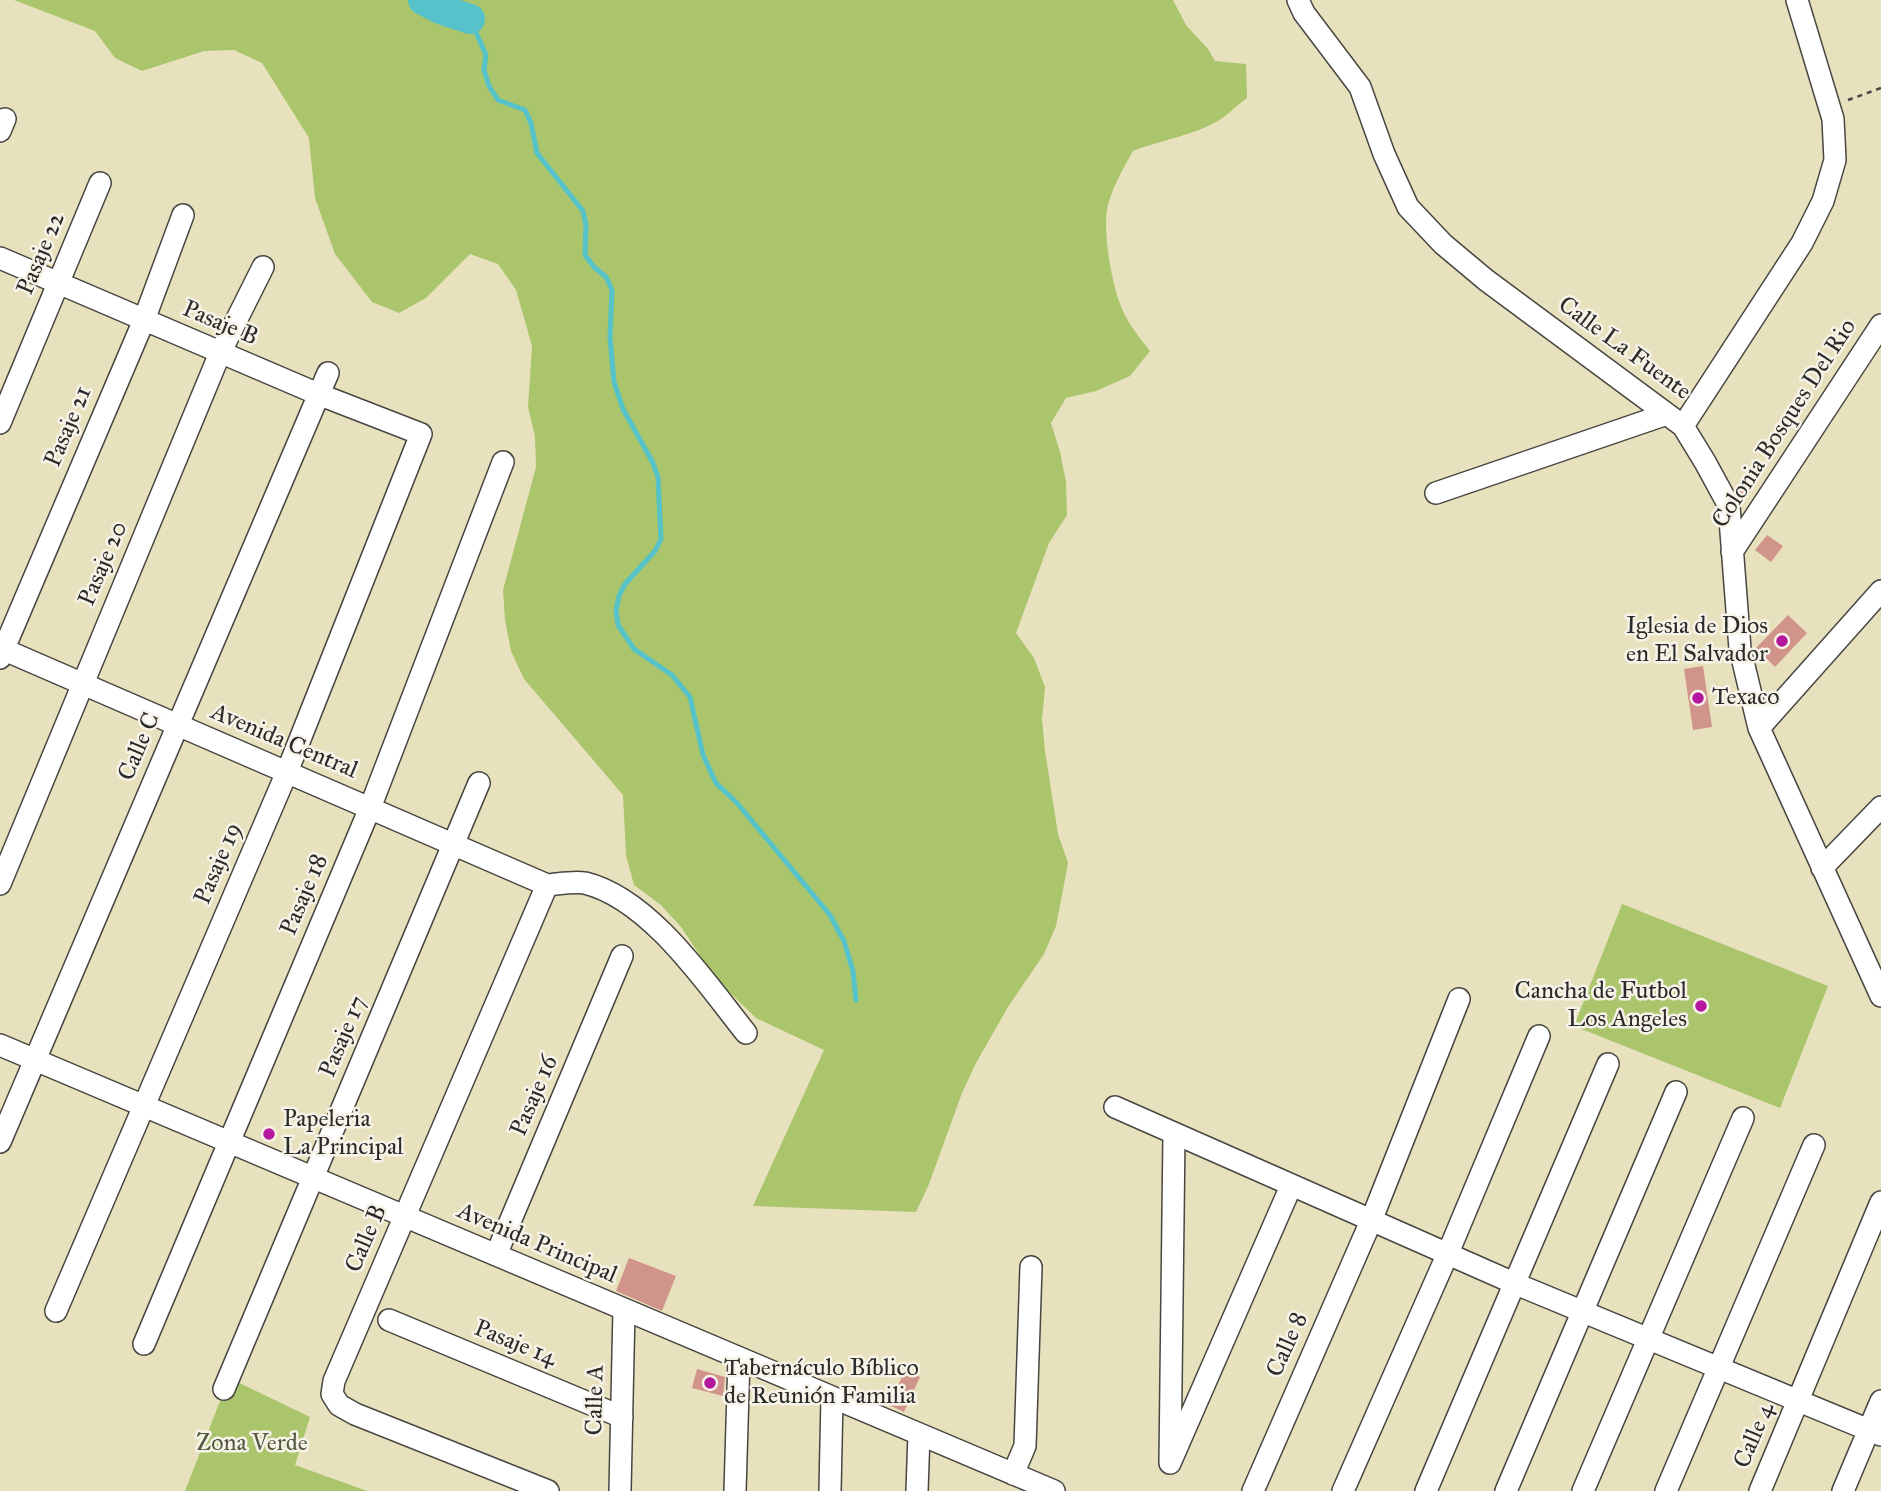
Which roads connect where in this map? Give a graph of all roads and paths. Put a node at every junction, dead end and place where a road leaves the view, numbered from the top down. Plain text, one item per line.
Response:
1 (1298, 0) edge
2 (1797, 0) edge
3 (1881, 88) edge
4 (1829, 107) junction
5 (100, 183) dead end
6 (183, 215) dead end
7 (0, 258) edge
8 (263, 267) dead end
9 (58, 283) junction
10 (144, 320) junction
11 (1881, 325) edge
12 (220, 352) junction
13 (328, 373) dead end
14 (318, 394) junction
15 (1675, 420) junction
16 (0, 423) edge
17 (421, 433) joint
18 (503, 462) dead end
19 (1436, 493) dead end
20 (1732, 552) junction
21 (1881, 591) edge
22 (1, 652) edge
23 (83, 684) junction
24 (178, 725) junction
25 (1759, 728) junction
26 (287, 772) junction
27 (479, 783) dead end
28 (1881, 807) edge
29 (370, 808) junction
30 (453, 844) junction
31 (1822, 868) junction
32 (0, 884) edge
33 (547, 885) junction
34 (622, 956) dead end
35 (1881, 996) edge
36 (1459, 999) dead end
37 (746, 1033) dead end
38 (1539, 1036) dead end
39 (0, 1045) edge
40 (35, 1060) junction
41 (1608, 1064) dead end
42 (1676, 1092) dead end
43 (144, 1106) junction
44 (1115, 1107) dead end
45 (1743, 1118) dead end
46 (1174, 1134) junction
47 (0, 1142) edge
48 (229, 1142) junction
49 (1814, 1144) dead end
50 (313, 1177) junction
51 (1291, 1186) junction
52 (1881, 1202) edge
53 (405, 1216) junction
54 (1371, 1221) junction
55 (1448, 1253) junction
56 (496, 1255) junction
57 (1031, 1267) dead end
58 (1516, 1284) junction
59 (624, 1309) junction
60 (56, 1311) dead end
61 (1583, 1312) junction
62 (389, 1320) dead end
63 (1650, 1339) junction
64 (144, 1344) dead end
65 (739, 1358) junction
66 (1719, 1368) junction
67 (224, 1389) dead end
68 (832, 1397) junction
69 (1798, 1401) junction
70 (1881, 1401) edge
71 (622, 1416) junction
72 (1875, 1432) edge
73 (919, 1434) junction
74 (1025, 1482) edge
75 (548, 1491) edge
76 (620, 1491) edge
77 (735, 1491) edge
78 (830, 1491) edge
79 (917, 1491) edge
80 (1054, 1491) edge
81 (1253, 1491) edge
82 (1343, 1491) edge
83 (1426, 1491) edge
84 (1506, 1491) edge
85 (1583, 1491) edge
86 (1666, 1491) edge
87 (1760, 1491) edge
88 (1843, 1491) edge

1 - 15 street, Calle La Fuente
2 - 4 street
3 - 4 path
4 - 15 street
5 - 9 street, Pasaje 22
6 - 10 street, Pasaje 21
7 - 9 street, Pasaje B
8 - 12 street, Pasaje 20
9 - 10 street, Pasaje B
9 - 16 street, Pasaje 22
10 - 12 street, Pasaje B
10 - 22 street, Pasaje 21
11 - 20 street, Colonia Bosques Del Rio
12 - 14 street, Pasaje B
12 - 23 street, Pasaje 20
13 - 14 street, Calle C
14 - 17 street, Pasaje B
14 - 24 street, Calle C
15 - 19 street
15 - 20 street, Calle La Fuente
17 - 26 street, Pasaje 19
18 - 29 street, Pasaje 18
20 - 25 street, Calle La Fuente
21 - 25 street
22 - 23 street, Avenida Central
23 - 24 street, Avenida Central
23 - 32 street, Pasaje 20
24 - 26 street, Avenida Central
24 - 40 street, Calle C
25 - 31 street, Calle La Fuente
26 - 29 street, Avenida Central
26 - 43 street, Pasaje 19
27 - 30 street, Pasaje 17
28 - 31 street
29 - 30 street, Avenida Central
29 - 48 street, Pasaje 18
30 - 33 street, Avenida Central
30 - 50 street, Pasaje 17
31 - 35 street, Calle La Fuente
33 - 37 street
33 - 53 street, Calle B
34 - 56 street, Pasaje 16
36 - 54 street, Calle 8
38 - 55 street
39 - 40 street, Avenida Principal
40 - 43 street, Avenida Principal
40 - 47 street, Calle C
41 - 58 street
42 - 61 street
43 - 48 street, Avenida Principal
43 - 60 street, Pasaje 19
44 - 46 street
45 - 63 street
46 - 51 street
46 - 51 street
48 - 50 street, Avenida Principal
48 - 64 street, Pasaje 18
49 - 66 street
50 - 53 street, Avenida Principal
50 - 67 street, Pasaje 17
51 - 54 street
52 - 69 street, Calle 4
53 - 56 street, Avenida Principal
53 - 75 street, Calle B
54 - 55 street
54 - 81 street, Calle 8
55 - 58 street
55 - 82 street
56 - 59 street, Avenida Principal
57 - 74 street
58 - 61 street
58 - 83 street
59 - 65 street, Avenida Principal
59 - 71 street, Calle A
61 - 63 street
61 - 84 street
62 - 71 street, Pasaje 14
63 - 66 street
63 - 85 street
65 - 68 street, Avenida Principal
65 - 77 street
66 - 69 street
66 - 86 street
68 - 73 street, Avenida Principal
68 - 78 street
69 - 72 street
69 - 87 street, Calle 4
70 - 72 street
71 - 76 street, Calle A
72 - 88 street
73 - 74 street, Avenida Principal
73 - 79 street
74 - 80 street, Avenida Principal

